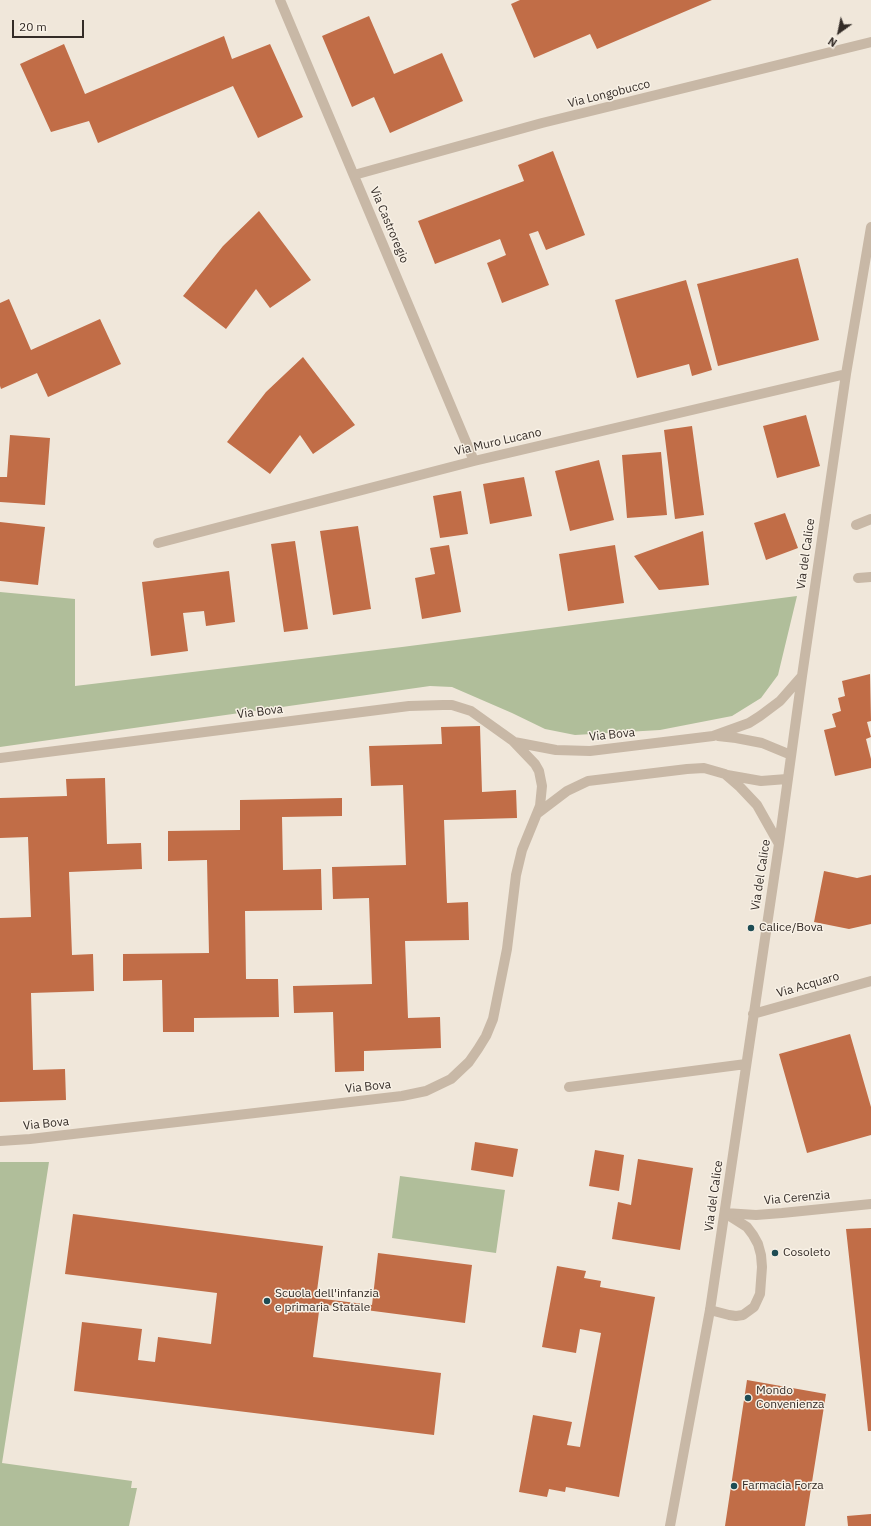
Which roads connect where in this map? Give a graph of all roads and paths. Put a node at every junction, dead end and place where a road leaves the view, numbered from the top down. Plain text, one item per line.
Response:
1 (280, 0) edge
2 (871, 42) edge
3 (354, 175) junction
4 (871, 227) edge
5 (846, 374) junction
6 (474, 461) junction
7 (871, 519) edge
8 (856, 525) dead end
9 (158, 543) dead end
10 (871, 577) edge
11 (858, 578) dead end
12 (802, 676) junction
13 (713, 736) junction
14 (513, 741) junction
15 (791, 755) junction
16 (0, 758) edge
17 (725, 774) junction
18 (787, 779) junction
19 (538, 813) junction
20 (779, 844) junction
21 (871, 981) edge
22 (753, 1014) junction
23 (746, 1064) junction
24 (569, 1087) dead end
25 (0, 1141) edge
26 (871, 1204) edge
27 (725, 1213) junction
28 (710, 1310) junction
29 (670, 1526) edge

1 - 3 street, Via Castroregio
2 - 3 street, Via Longobucco
3 - 6 street, Via Castroregio
4 - 5 street, Via del Calice
5 - 6 street, Via Muro Lucano
5 - 12 street, Via del Calice
6 - 9 street, Via Muro Lucano
7 - 8 street
10 - 11 street
12 - 13 street, Via Bova
12 - 15 street, Via del Calice
13 - 14 street, Via Bova
13 - 15 street, Via Bova
14 - 16 street, Via Bova
14 - 19 street, Via Bova
15 - 18 street, Via del Calice
17 - 18 street, Via Bova
17 - 19 street, Via Bova
17 - 20 street, Via Bova
18 - 20 street, Via del Calice
19 - 25 street, Via Bova
20 - 22 street, Via del Calice
21 - 22 street, Via Acquaro
22 - 23 street, Via del Calice
23 - 24 street
23 - 27 street, Via del Calice
26 - 27 street, Via Cerenzia
27 - 28 street, Via del Calice
27 - 28 street
28 - 29 street, Via del Calice

